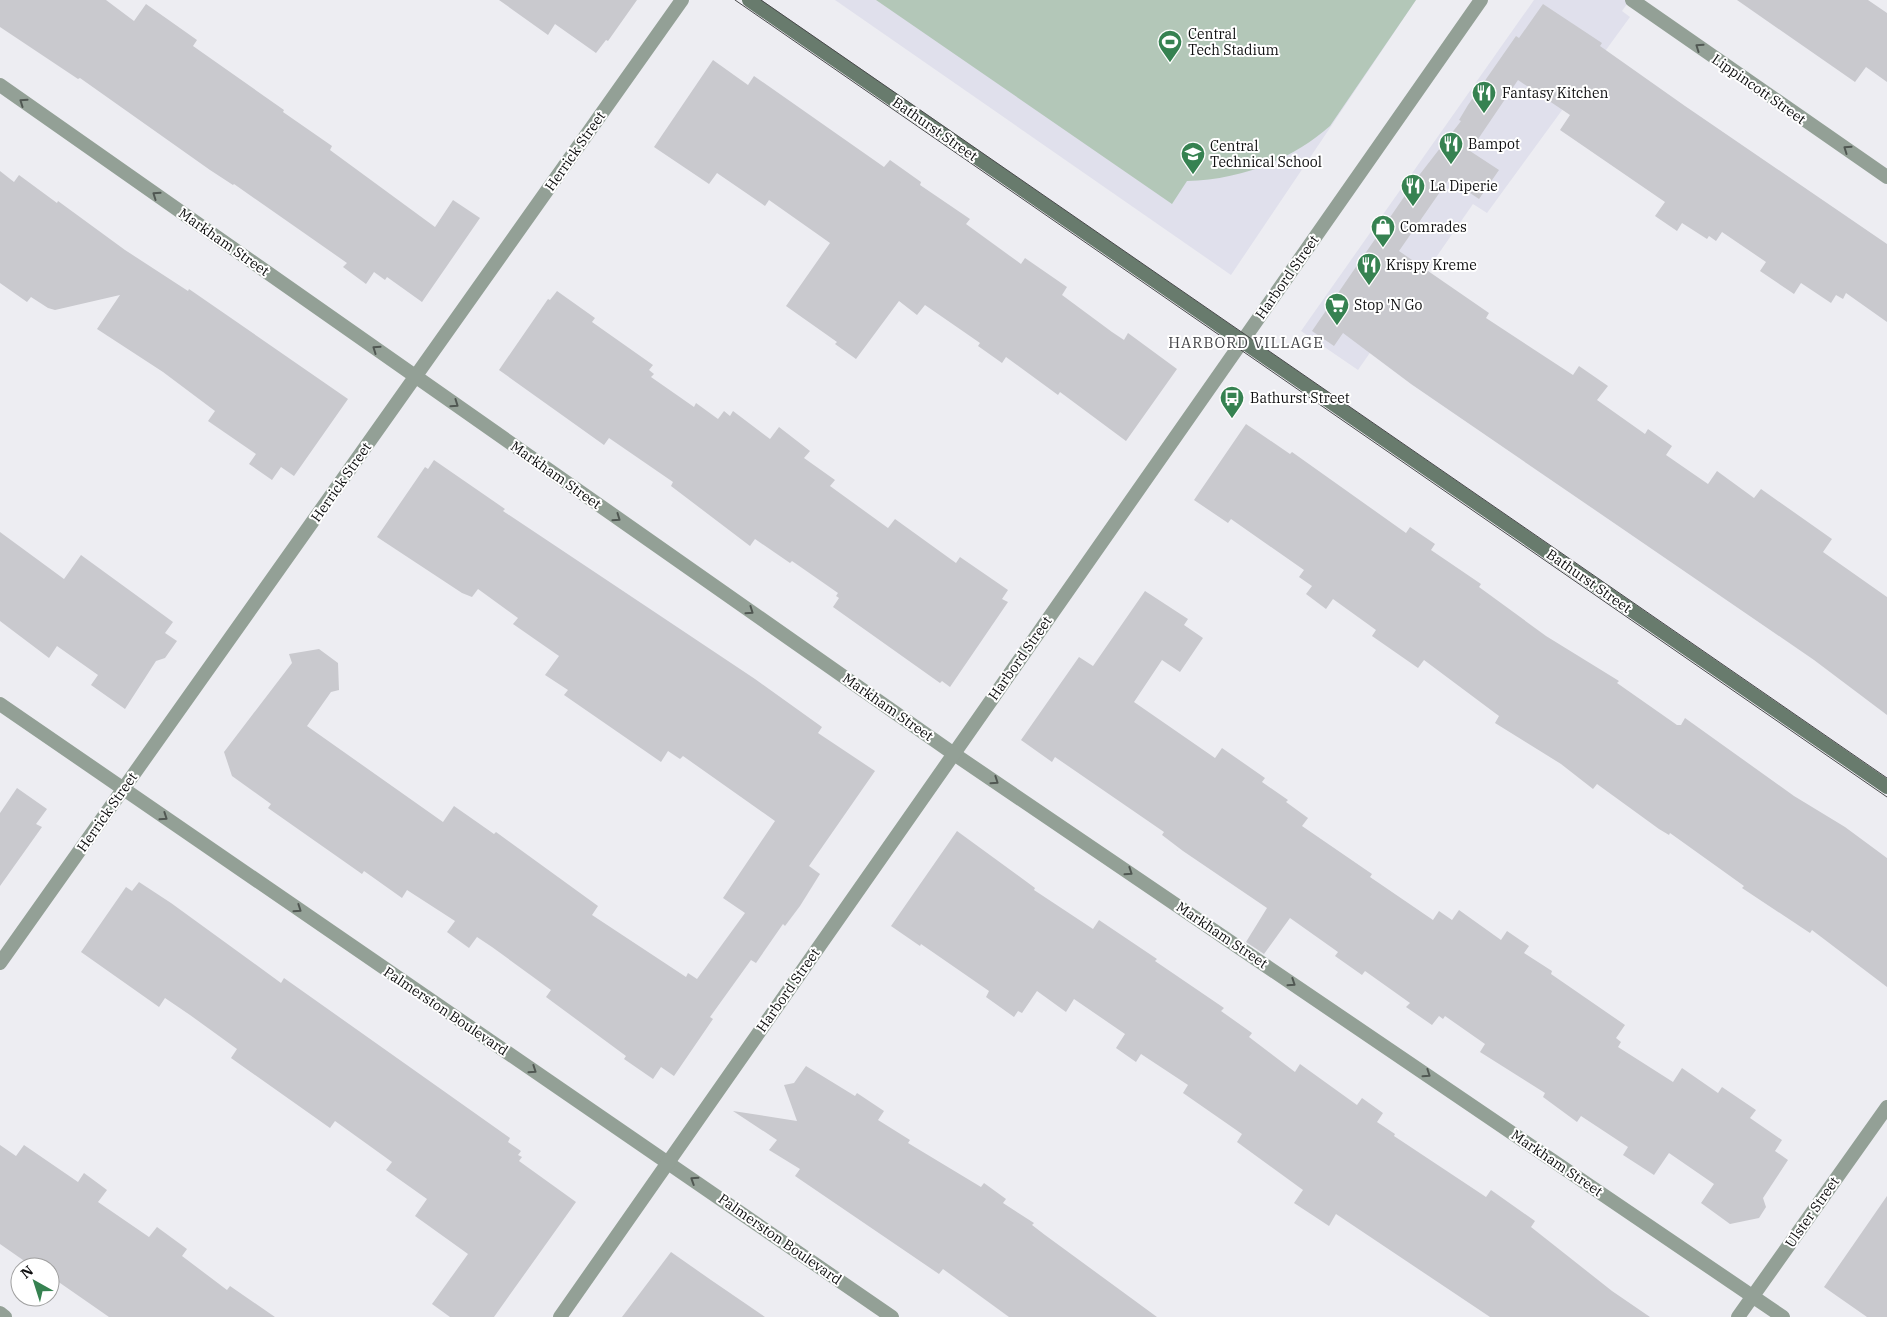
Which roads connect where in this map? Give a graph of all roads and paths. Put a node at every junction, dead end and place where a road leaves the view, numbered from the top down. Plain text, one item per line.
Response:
1 (682, 0) edge
2 (749, 0) edge
3 (1480, 0) edge
4 (1632, 0) edge
5 (0, 85) edge
6 (1887, 177) edge
7 (1241, 342) junction
8 (416, 376) junction
9 (0, 704) edge
10 (954, 754) junction
11 (1887, 787) edge
12 (124, 790) junction
13 (0, 964) edge
14 (1887, 1107) edge
15 (668, 1163) junction
16 (1753, 1296) junction
17 (0, 1313) edge
18 (5, 1317) edge
19 (560, 1317) edge
20 (892, 1317) edge
21 (1738, 1317) edge
22 (1783, 1317) edge

1 - 8 street, Herrick Street
2 - 7 main road, Bathurst Street
3 - 7 street, Harbord Street
6 -> 4 street, Lippincott Street
8 -> 5 street, Markham Street
7 - 10 street, Harbord Street
7 - 11 main road, Bathurst Street
8 -> 10 street, Markham Street
8 - 12 street, Herrick Street
9 - 12 street, Palmerston Boulevard
10 - 15 street, Harbord Street
10 -> 16 street, Markham Street
12 - 13 street, Herrick Street
12 -> 15 street, Palmerston Boulevard
14 - 16 street, Ulster Street
15 - 19 street, Harbord Street
20 -> 15 street, Palmerston Boulevard
16 - 21 street, Ulster Street
16 - 22 street, Markham Street
17 - 18 street

